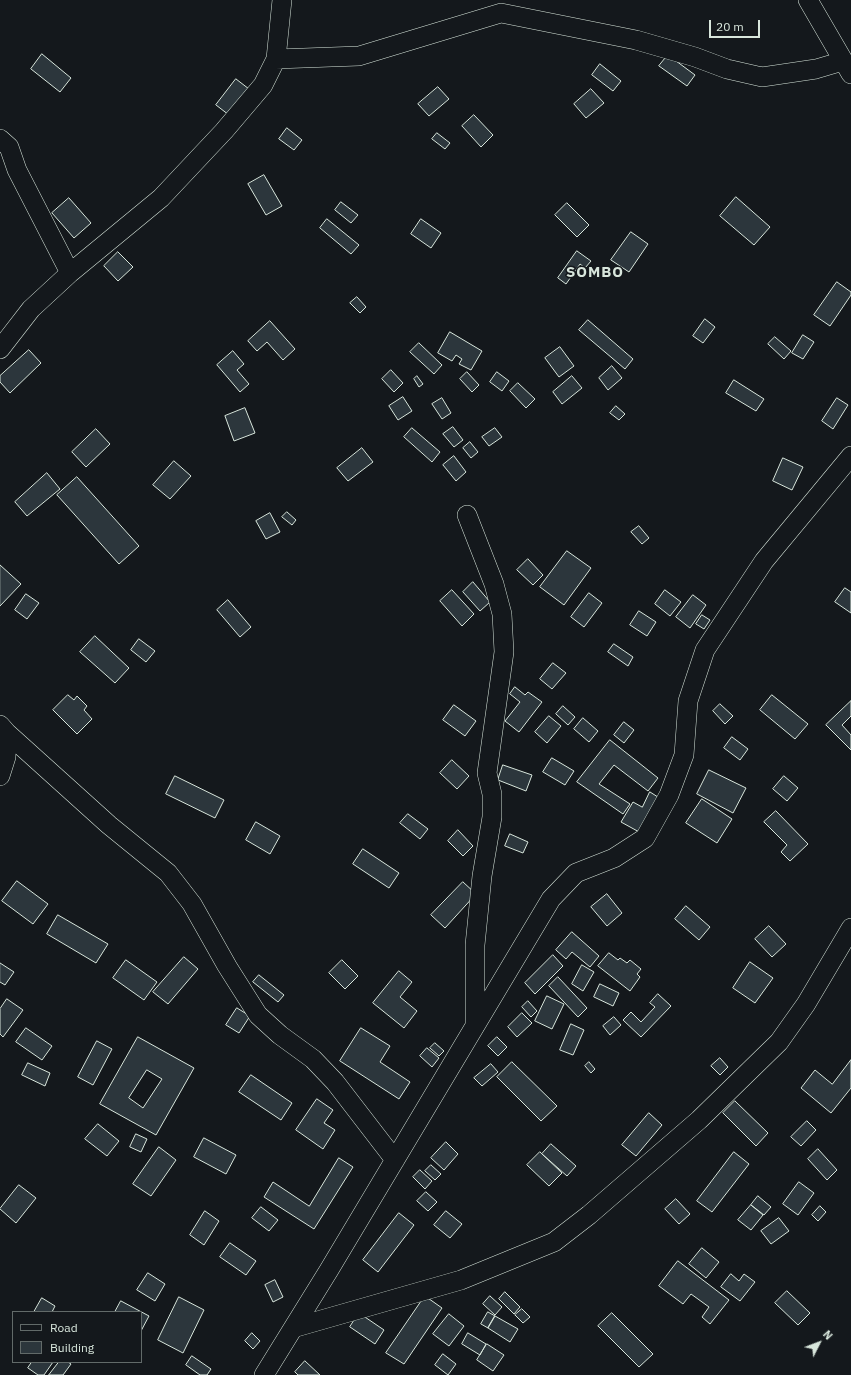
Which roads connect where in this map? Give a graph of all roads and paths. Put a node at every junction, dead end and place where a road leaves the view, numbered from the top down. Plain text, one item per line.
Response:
1 (282, 0) edge
2 (808, 0) edge
3 (276, 58) junction
4 (847, 67) edge
5 (0, 139) edge
6 (70, 273) junction
7 (0, 349) edge
8 (851, 456) edge
9 (467, 515) dead end
10 (3, 729) edge
11 (0, 776) edge
12 (851, 928) edge
13 (475, 1026) junction
14 (394, 1160) junction
15 (293, 1328) junction
16 (264, 1375) edge

1 - 3 street
2 - 4 street
3 - 4 street
3 - 6 street
5 - 6 street
6 - 7 street
8 - 13 street
9 - 13 street
10 - 11 street
10 - 14 street
12 - 15 street
13 - 14 street
14 - 15 street
15 - 16 street

